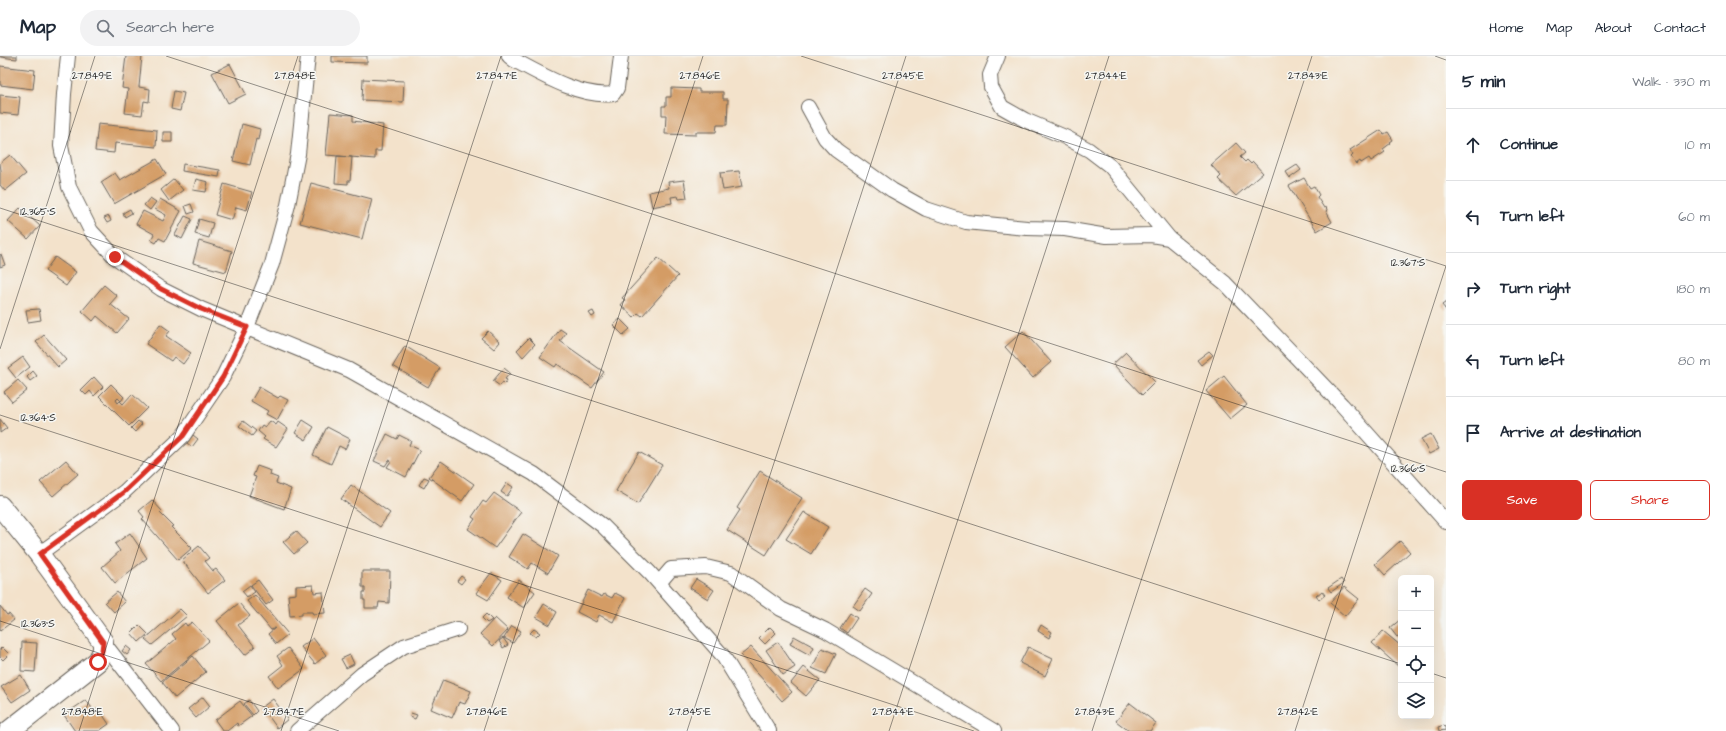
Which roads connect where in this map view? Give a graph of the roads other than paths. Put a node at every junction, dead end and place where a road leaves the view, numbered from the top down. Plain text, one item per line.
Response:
1 (68, 56) edge
2 (308, 56) edge
3 (509, 56) edge
4 (621, 56) edge
5 (998, 56) edge
6 (808, 107) dead end
7 (1169, 238) junction
8 (247, 327) junction
9 (0, 506) edge
10 (1446, 522) edge
11 (40, 554) junction
12 (659, 583) junction
13 (458, 629) dead end
14 (103, 642) junction
15 (9, 731) edge
16 (172, 731) edge
17 (297, 731) edge
18 (769, 731) edge
19 (994, 731) edge

1 - 8 street
2 - 8 street
3 - 4 street
5 - 7 street
6 - 7 street
7 - 10 street
8 - 11 street
8 - 12 street
9 - 11 street
11 - 14 street
12 - 18 street
12 - 19 street
13 - 17 street
14 - 15 street
14 - 16 street

